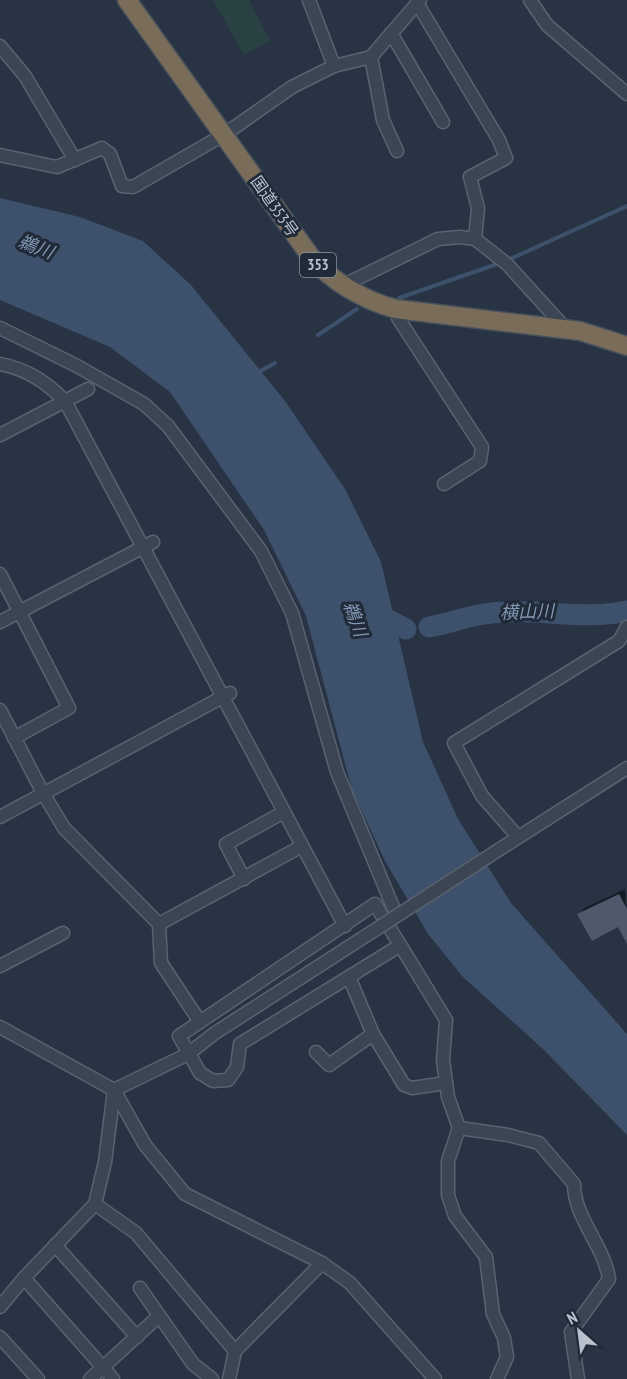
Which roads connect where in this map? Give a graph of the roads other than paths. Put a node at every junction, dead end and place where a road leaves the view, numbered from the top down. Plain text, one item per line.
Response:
1 (127, 0) edge
2 (309, 0) edge
3 (530, 0) edge
4 (419, 1) edge
5 (391, 33) junction
6 (0, 46) edge
7 (371, 57) junction
8 (334, 66) junction
9 (625, 87) edge
10 (443, 122) dead end
11 (225, 134) junction
12 (397, 152) dead end
13 (0, 155) edge
14 (75, 160) junction
15 (475, 239) junction
16 (344, 285) junction
17 (396, 309) junction
18 (0, 328) edge
19 (566, 329) junction
20 (627, 346) edge
21 (0, 364) edge
22 (88, 389) dead end
23 (65, 401) junction
24 (0, 435) edge
25 (444, 484) dead end
26 (148, 544) junction
27 (0, 574) edge
28 (20, 612) junction
29 (0, 622) edge
30 (627, 627) edge
31 (226, 695) junction
32 (0, 710) edge
33 (14, 738) junction
34 (627, 768) edge
35 (43, 793) junction
36 (284, 812) junction
37 (0, 817) edge
38 (518, 837) junction
39 (302, 846) junction
40 (244, 879) junction
41 (393, 907) dead end
42 (159, 924) junction
43 (345, 926) junction
44 (63, 933) dead end
45 (399, 946) junction
46 (0, 966) edge
47 (349, 977) junction
48 (200, 1022) junction
49 (0, 1027) edge
50 (374, 1034) junction
51 (316, 1052) dead end
52 (188, 1054) junction
53 (446, 1083) junction
54 (114, 1090) junction
55 (459, 1128) junction
56 (96, 1204) junction
57 (55, 1245) junction
58 (322, 1263) junction
59 (24, 1278) junction
60 (140, 1288) dead end
61 (0, 1307) edge
62 (159, 1316) junction
63 (137, 1336) junction
64 (0, 1337) edge
65 (235, 1351) junction
66 (103, 1367) junction
67 (38, 1379) edge
68 (90, 1379) edge
69 (113, 1379) edge
70 (212, 1379) edge
71 (229, 1379) edge
72 (435, 1379) edge
73 (497, 1379) edge
74 (578, 1379) edge

1 - 11 highway, 国道353号 / 353
2 - 8 street
3 - 9 street
4 - 5 street
4 - 15 street
5 - 7 street
5 - 10 street
6 - 14 street
7 - 8 street
7 - 12 street
8 - 11 street
11 - 14 street
11 - 16 highway, 国道353号 / 353
13 - 14 street
15 - 16 street
15 - 19 street
16 - 17 highway, 国道353号 / 353
17 - 19 highway, 国道353号 / 353
17 - 25 street
18 - 41 street
19 - 20 highway, 国道353号 / 353
21 - 23 street
22 - 23 street
23 - 24 street
23 - 26 street
26 - 28 street
26 - 31 street
27 - 28 street
28 - 29 street
28 - 33 street
30 - 38 street
31 - 35 street
31 - 36 street
32 - 33 street
33 - 35 street
34 - 38 street
35 - 37 street
35 - 42 street
36 - 39 street
36 - 40 street
38 - 52 street, bridge
39 - 40 street
39 - 43 street
40 - 42 street
42 - 48 street
43 - 45 street
43 - 48 street
44 - 46 street
45 - 47 street
45 - 53 street
47 - 50 street
47 - 52 street
48 - 52 street
49 - 54 street
50 - 51 street
50 - 53 street
52 - 54 street
53 - 55 street
54 - 56 street
54 - 58 street
55 - 73 street
55 - 74 street
56 - 57 street
56 - 65 street
57 - 59 street
57 - 63 street
58 - 65 street
58 - 72 street
59 - 61 street
59 - 66 street
60 - 62 street
62 - 63 street
62 - 70 street
63 - 66 street
64 - 67 street
65 - 71 street
66 - 68 street
66 - 69 street

